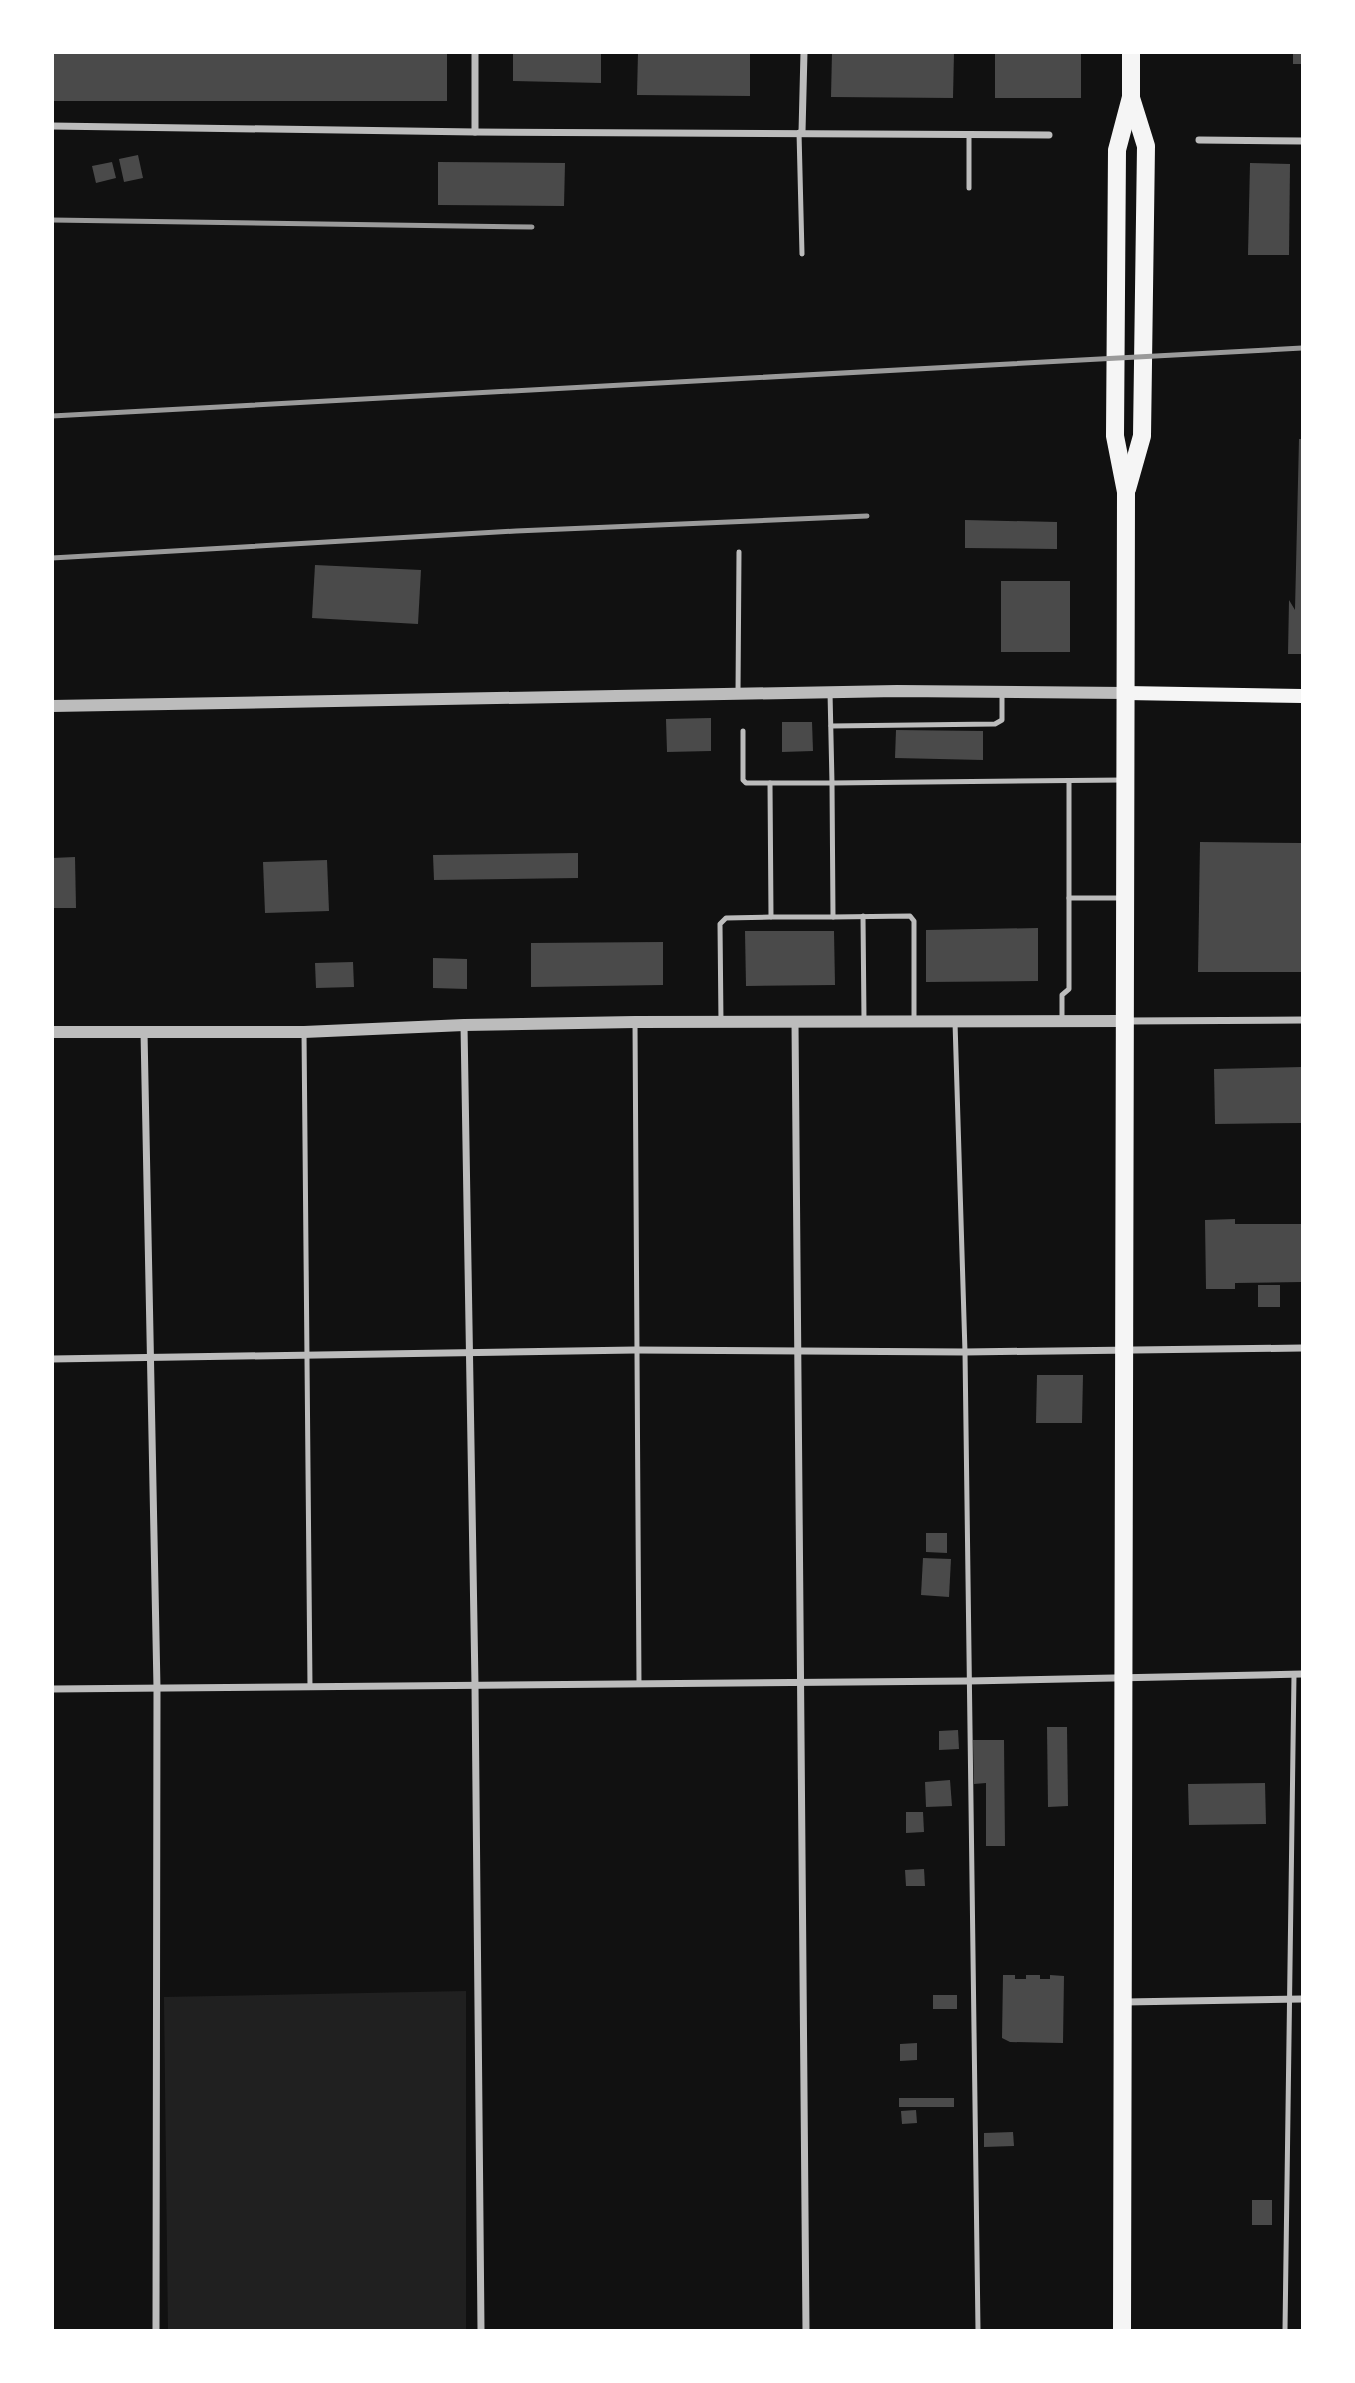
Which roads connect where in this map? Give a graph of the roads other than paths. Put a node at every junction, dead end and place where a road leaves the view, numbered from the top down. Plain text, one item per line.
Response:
1 (475, 52) edge
2 (804, 52) edge
3 (1131, 52) edge
4 (1131, 97) junction
5 (52, 126) edge
6 (475, 132) junction
7 (801, 132) junction
8 (969, 134) junction
9 (1049, 135) dead end
10 (1199, 140) dead end
11 (1303, 141) edge
12 (970, 188) dead end
13 (802, 254) dead end
14 (1126, 492) junction
15 (739, 552) dead end
16 (830, 692) junction
17 (1002, 692) junction
18 (738, 693) junction
19 (1126, 693) junction
20 (1303, 696) edge
21 (52, 706) edge
22 (831, 726) junction
23 (743, 731) dead end
24 (1126, 780) junction
25 (1069, 781) junction
26 (769, 783) junction
27 (832, 783) junction
28 (1069, 898) junction
29 (1126, 898) junction
30 (863, 916) junction
31 (771, 917) junction
32 (833, 917) junction
33 (1303, 1020) edge
34 (1062, 1021) junction
35 (1126, 1021) junction
36 (955, 1022) junction
37 (635, 1023) junction
38 (721, 1023) junction
39 (795, 1023) junction
40 (864, 1023) junction
41 (914, 1023) junction
42 (464, 1025) junction
43 (144, 1031) junction
44 (52, 1032) edge
45 (304, 1032) junction
46 (1303, 1348) edge
47 (1125, 1349) junction
48 (635, 1350) junction
49 (799, 1351) junction
50 (965, 1352) junction
51 (470, 1353) junction
52 (307, 1355) junction
53 (150, 1357) junction
54 (52, 1359) edge
55 (1303, 1674) edge
56 (1294, 1675) junction
57 (1124, 1676) junction
58 (968, 1681) junction
59 (802, 1682) junction
60 (639, 1684) junction
61 (475, 1685) junction
62 (310, 1686) junction
63 (157, 1688) junction
64 (52, 1689) edge
65 (1289, 1999) junction
66 (1303, 1999) edge
67 (1123, 2002) junction
68 (156, 2330) edge
69 (481, 2330) edge
70 (806, 2330) edge
71 (978, 2330) edge
72 (1122, 2330) edge
73 (1285, 2330) edge

1 - 6 street
2 - 7 street
3 - 4 highway
4 - 14 highway
4 - 14 highway
5 - 6 street
6 - 7 street
7 - 8 street
7 - 13 lane
8 - 9 street
8 - 12 lane
10 - 11 street
14 - 19 highway
15 - 18 lane
16 - 17 street
16 - 18 street
16 - 22 lane
17 - 19 street
17 - 22 lane
18 - 21 street
19 - 20 main road
19 - 24 highway
22 - 27 lane
23 - 26 lane
24 - 25 lane
24 - 29 highway
25 - 27 lane
25 - 28 lane
26 - 27 lane
26 - 31 lane
27 - 32 lane
28 - 29 lane
28 - 34 lane
29 - 35 highway
30 - 32 lane
30 - 40 lane
30 - 41 lane
31 - 32 lane
31 - 38 lane
33 - 35 street
34 - 35 street
34 - 36 street
35 - 47 highway
36 - 41 street
36 - 50 lane
37 - 38 street
37 - 42 street
37 - 48 lane
38 - 39 street
39 - 40 street
39 - 49 street
40 - 41 street
42 - 45 street
42 - 51 street
43 - 44 street
43 - 45 street
43 - 53 street
45 - 52 lane
46 - 47 street
47 - 50 street
47 - 57 highway
48 - 49 street
48 - 51 street
48 - 60 lane
49 - 50 street
49 - 59 street
50 - 58 lane
51 - 52 street
51 - 61 street
52 - 53 street
52 - 62 lane
53 - 54 street
53 - 63 street
55 - 56 street
56 - 57 street
56 - 65 lane
57 - 58 street
57 - 67 highway
58 - 59 street
58 - 71 lane
59 - 60 street
59 - 70 street
60 - 61 street
61 - 62 street
61 - 69 street
62 - 63 street
63 - 64 street
63 - 68 street
65 - 66 street
65 - 67 street
65 - 73 lane
67 - 72 highway

